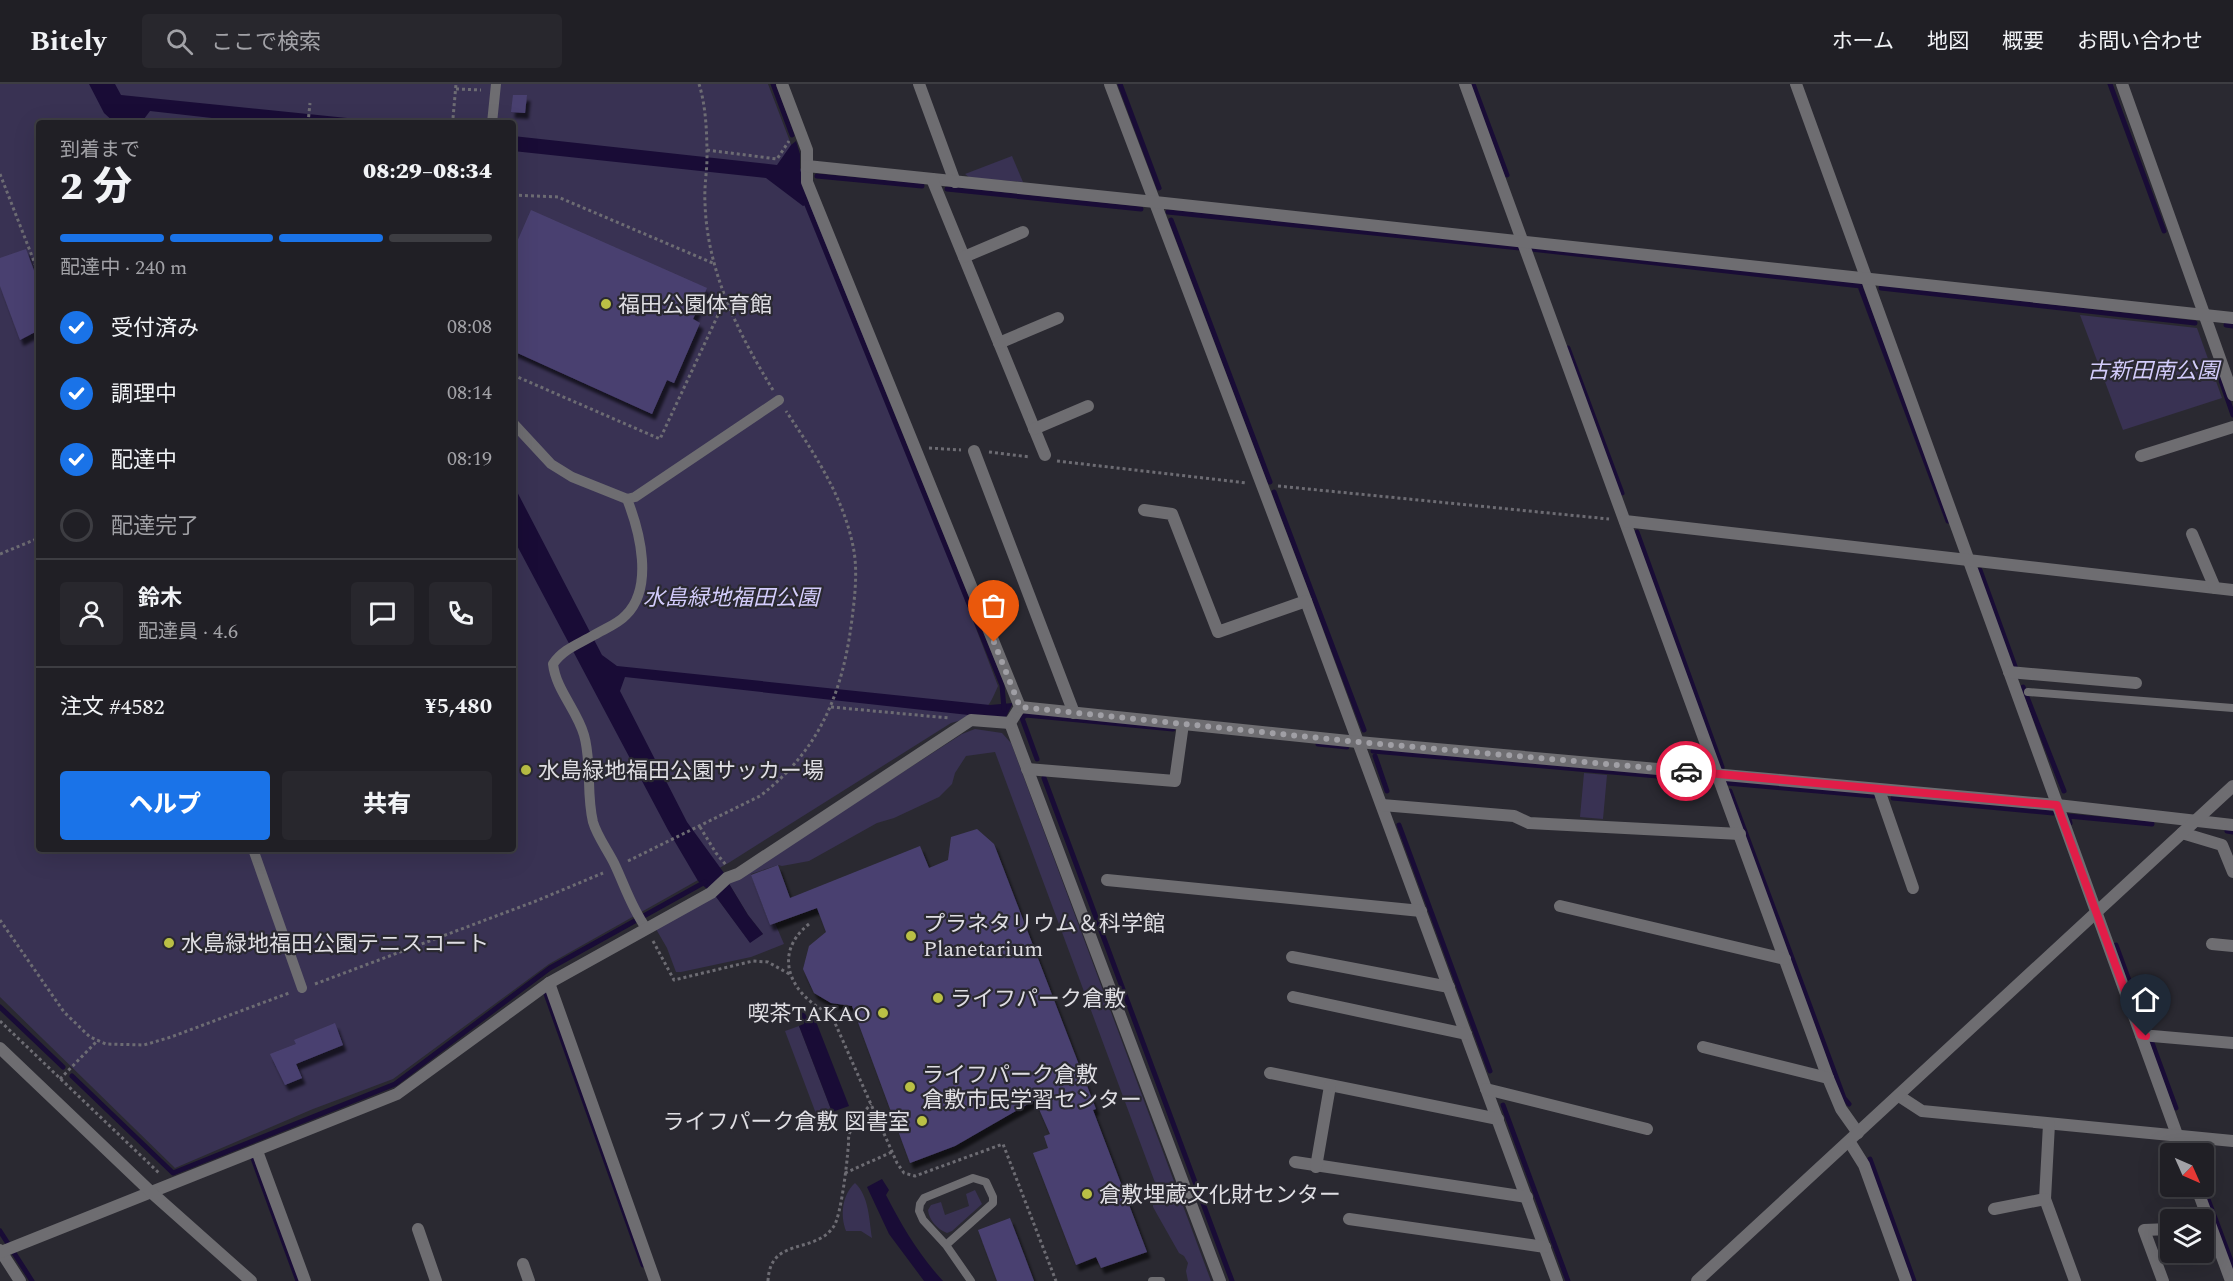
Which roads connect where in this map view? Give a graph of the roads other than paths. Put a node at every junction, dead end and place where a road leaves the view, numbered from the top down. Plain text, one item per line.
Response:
1 (782, 84) edge
2 (920, 84) edge
3 (1110, 84) edge
4 (1465, 84) edge
5 (1796, 84) edge
6 (2122, 84) edge
7 (495, 87) edge
8 (492, 120) edge
9 (807, 166) junction
10 (932, 179) junction
11 (955, 182) junction
12 (1155, 202) junction
13 (1023, 232) dead end
14 (1523, 243) junction
15 (964, 257) junction
16 (1867, 279) junction
17 (2204, 315) junction
18 (1058, 318) dead end
19 (2233, 318) edge
20 (999, 343) junction
21 (2233, 395) edge
22 (779, 400) road end
23 (1088, 406) dead end
24 (516, 426) edge
25 (2233, 427) edge
26 (1034, 429) junction
27 (974, 451) road end
28 (2141, 456) dead end
29 (1050, 458) road end
30 (627, 499) junction
31 (1144, 510) dead end
32 (1625, 521) junction
33 (2192, 534) dead end
34 (1968, 560) junction
35 (2215, 588) junction
36 (2233, 590) edge
37 (1306, 601) junction
38 (2009, 672) junction
39 (2136, 683) dead end
40 (2028, 692) dead end
41 (1020, 707) junction
42 (2233, 708) edge
43 (1074, 713) junction
44 (1010, 723) junction
45 (1184, 724) junction
46 (1358, 742) junction
47 (1027, 769) junction
48 (1718, 774) junction
49 (2233, 786) edge
50 (1879, 790) junction
51 (2057, 805) junction
52 (1382, 806) junction
53 (2194, 822) junction
54 (2233, 825) edge
55 (2182, 833) junction
56 (1740, 834) junction
57 (254, 852) edge
58 (2233, 872) edge
59 (1107, 880) dead end
60 (1913, 888) dead end
61 (1560, 906) dead end
62 (1421, 911) junction
63 (2096, 913) junction
64 (646, 928) junction
65 (2212, 944) dead end
66 (2233, 946) edge
67 (1292, 957) dead end
68 (1785, 959) junction
69 (549, 983) junction
70 (1449, 987) junction
71 (302, 988) road end
72 (1293, 997) dead end
73 (1466, 1034) junction
74 (2146, 1036) junction
75 (2233, 1043) edge
76 (1703, 1047) dead end
77 (0, 1048) edge
78 (1270, 1073) dead end
79 (1828, 1078) junction
80 (1330, 1086) junction
81 (1486, 1089) junction
82 (1899, 1096) junction
83 (1498, 1119) junction
84 (2049, 1124) junction
85 (1647, 1129) dead end
86 (2178, 1136) junction
87 (1853, 1137) junction
88 (2233, 1141) edge
89 (2180, 1143) edge
90 (253, 1152) junction
91 (1295, 1162) dead end
92 (1316, 1167) junction
93 (152, 1193) junction
94 (1527, 1197) junction
95 (2045, 1199) junction
96 (1994, 1209) dead end
97 (1349, 1219) dead end
98 (418, 1229) dead end
99 (2160, 1229) edge
100 (2214, 1243) edge
101 (946, 1245) junction
102 (1545, 1247) junction
103 (6, 1250) edge
104 (523, 1264) dead end
105 (20, 1281) edge
106 (251, 1281) edge
107 (305, 1281) edge
108 (436, 1281) edge
109 (529, 1281) edge
110 (655, 1281) edge
111 (971, 1281) edge
112 (1152, 1281) edge
113 (1161, 1281) edge
114 (1221, 1281) edge
115 (1557, 1281) edge
116 (1697, 1281) edge
117 (1906, 1281) edge
118 (2075, 1281) edge
119 (2163, 1281) edge
120 (2231, 1281) edge

1 - 9 street
2 - 11 street
3 - 12 street
4 - 14 street
5 - 16 street
6 - 17 street
7 - 8 street
9 - 10 street
9 - 41 street
10 - 11 street
10 - 15 street
11 - 12 street
12 - 14 street
12 - 37 street
13 - 15 street
14 - 16 street
14 - 32 street
15 - 20 street
16 - 17 street
16 - 34 street
17 - 19 street
17 - 21 street
18 - 20 street
20 - 26 street
22 - 30 street
23 - 26 street
24 - 30 street
25 - 28 street
26 - 29 street
27 - 43 street
30 - 64 street
31 - 37 street
32 - 34 street
32 - 48 street
33 - 35 street
34 - 35 street
34 - 38 street
35 - 36 street
37 - 46 street
38 - 39 street
38 - 51 street
40 - 42 lane
41 - 43 street
41 - 44 street
43 - 45 street
44 - 47 street
44 - 64 street
45 - 46 street
45 - 47 street
46 - 48 street
46 - 52 street
47 - 114 street
48 - 50 street
48 - 56 street
49 - 53 street
50 - 51 street
50 - 60 street
51 - 53 street
51 - 63 street
52 - 56 street
52 - 62 street
53 - 54 street
53 - 55 street
55 - 58 street
55 - 63 street
56 - 68 street
57 - 71 street
59 - 62 street
61 - 68 street
62 - 70 street
63 - 74 street
63 - 82 street
64 - 69 street
65 - 66 street
67 - 70 street
68 - 79 street
69 - 90 street
69 - 110 street
70 - 73 street
72 - 73 street
73 - 81 street
74 - 75 street
74 - 86 street
76 - 79 street
77 - 93 street
78 - 80 street
79 - 87 street
80 - 83 street
80 - 92 street
81 - 83 street
81 - 85 street
82 - 84 street
82 - 87 street
83 - 94 street
84 - 86 street
84 - 95 street
86 - 88 street
86 - 89 street
87 - 116 street
87 - 117 street
90 - 93 street
90 - 107 street
91 - 92 street
92 - 94 street
93 - 103 street
93 - 106 street
94 - 102 street
95 - 96 street
95 - 118 street
97 - 102 street
98 - 108 street
99 - 119 street
100 - 120 street
101 - 101 lane
101 - 111 lane
102 - 115 street
103 - 105 street
104 - 109 street
112 - 113 lane

